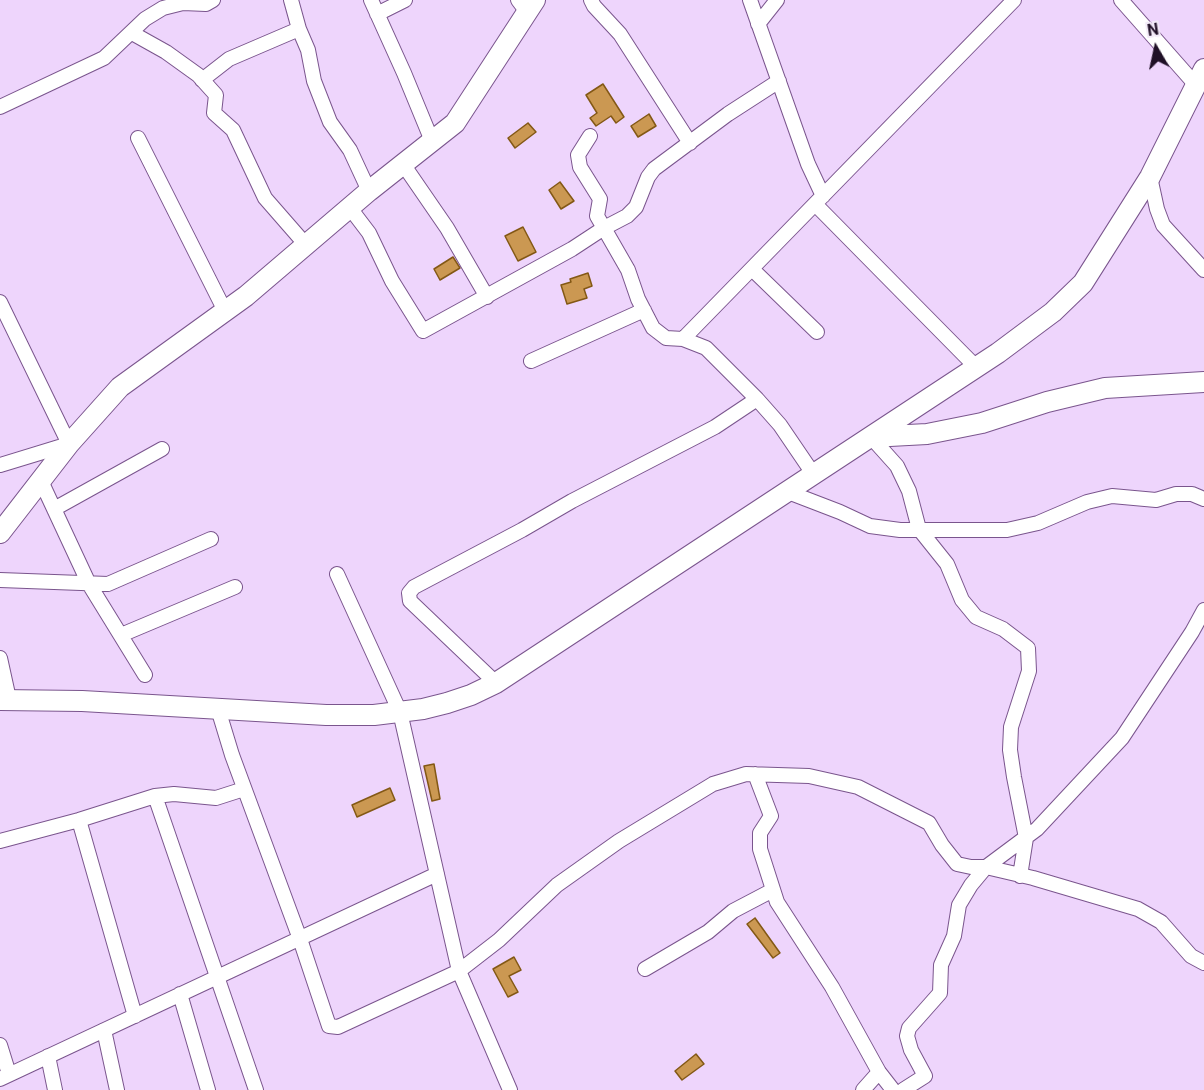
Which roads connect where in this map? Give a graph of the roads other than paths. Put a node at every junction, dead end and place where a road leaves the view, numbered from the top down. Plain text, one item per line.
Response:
1 (213, 0) edge
2 (291, 0) edge
3 (371, 0) edge
4 (405, 0) edge
5 (591, 0) edge
6 (750, 0) edge
7 (777, 0) edge
8 (1014, 0) edge
9 (1121, 0) edge
10 (527, 4) edge
11 (377, 14) junction
12 (758, 24) junction
13 (299, 29) junction
14 (132, 33) junction
15 (1199, 76) edge
16 (202, 80) junction
17 (779, 81) junction
18 (0, 107) edge
19 (590, 136) dead end
20 (138, 138) dead end
21 (432, 141) junction
22 (690, 143) junction
23 (403, 164) junction
24 (1150, 177) junction
25 (369, 191) junction
26 (820, 200) junction
27 (350, 208) junction
28 (604, 228) junction
29 (306, 245) junction
30 (752, 269) junction
31 (1204, 270) edge
32 (487, 297) junction
33 (0, 302) edge
34 (644, 310) junction
35 (225, 311) junction
36 (817, 333) dead end
37 (683, 339) junction
38 (531, 361) dead end
39 (976, 367) junction
40 (1204, 382) edge
41 (757, 399) junction
42 (871, 437) junction
43 (69, 444) junction
44 (162, 449) dead end
45 (0, 465) edge
46 (814, 475) junction
47 (40, 481) junction
48 (788, 492) junction
49 (1204, 499) edge
50 (54, 509) junction
51 (919, 529) junction
52 (0, 533) edge
53 (211, 539) dead end
54 (337, 574) dead end
55 (0, 580) edge
56 (89, 584) junction
57 (235, 587) dead end
58 (1204, 610) edge
59 (121, 635) junction
60 (0, 658) edge
61 (145, 675) dead end
62 (496, 682) junction
63 (5, 700) edge
64 (218, 709) junction
65 (400, 712) junction
66 (755, 774) junction
67 (244, 789) junction
68 (155, 796) junction
69 (79, 820) junction
70 (1026, 838) junction
71 (0, 841) edge
72 (986, 867) junction
73 (437, 874) junction
74 (1020, 876) junction
75 (773, 890) junction
76 (300, 939) junction
77 (1204, 963) edge
78 (645, 969) dead end
79 (459, 971) junction
80 (217, 977) junction
81 (180, 994) junction
82 (135, 1016) junction
83 (104, 1030) junction
84 (0, 1045) edge
85 (48, 1056) junction
86 (879, 1071) junction
87 (5, 1076) edge
88 (55, 1090) edge
89 (117, 1090) edge
90 (208, 1090) edge
91 (256, 1090) edge
92 (510, 1090) edge
93 (863, 1090) edge
94 (894, 1090) edge
95 (903, 1090) edge

1 - 14 street
2 - 13 street
3 - 11 street
4 - 11 street
5 - 22 street
6 - 12 street
7 - 12 street
8 - 26 street
9 - 15 street
10 - 21 main road
11 - 21 street
12 - 17 street
13 - 16 street
13 - 25 street
14 - 16 street
14 - 18 street
15 - 24 main road
16 - 29 street
17 - 22 street
17 - 26 street
19 - 28 street
20 - 35 street
21 - 23 main road
22 - 28 street
23 - 25 main road
23 - 32 street
24 - 31 street
24 - 39 main road
25 - 27 main road
26 - 30 street
26 - 39 street
27 - 29 main road
27 - 32 street
28 - 32 street
28 - 34 street
29 - 35 main road
30 - 36 street
30 - 37 street
33 - 43 street
34 - 37 street
34 - 38 street
35 - 43 main road
37 - 41 street
39 - 42 main road
40 - 42 main road
41 - 46 street
41 - 62 street
42 - 46 main road
42 - 51 street
43 - 45 street
43 - 47 main road
44 - 50 street
46 - 48 main road
47 - 50 street
47 - 52 main road
48 - 51 street
48 - 62 main road
49 - 51 street
50 - 56 street
51 - 70 street
53 - 56 street
54 - 65 street
55 - 56 street
56 - 59 street
57 - 59 street
58 - 70 street
59 - 61 street
60 - 63 street
62 - 65 main road
63 - 64 main road
64 - 65 main road
64 - 67 street
65 - 73 street
66 - 72 street
66 - 75 street
66 - 79 street
67 - 68 street
67 - 76 street
68 - 69 street
68 - 80 street
69 - 71 street
69 - 82 street
70 - 72 street
70 - 74 street
72 - 74 street
72 - 95 street
73 - 76 street
73 - 79 street
74 - 77 street
75 - 78 street
75 - 86 street
76 - 79 street
76 - 80 street
79 - 92 street
80 - 81 street
80 - 91 street
81 - 82 street
81 - 90 street
82 - 83 street
83 - 85 street
83 - 89 street
84 - 87 street
85 - 87 street
85 - 88 street
86 - 93 street
86 - 94 street

